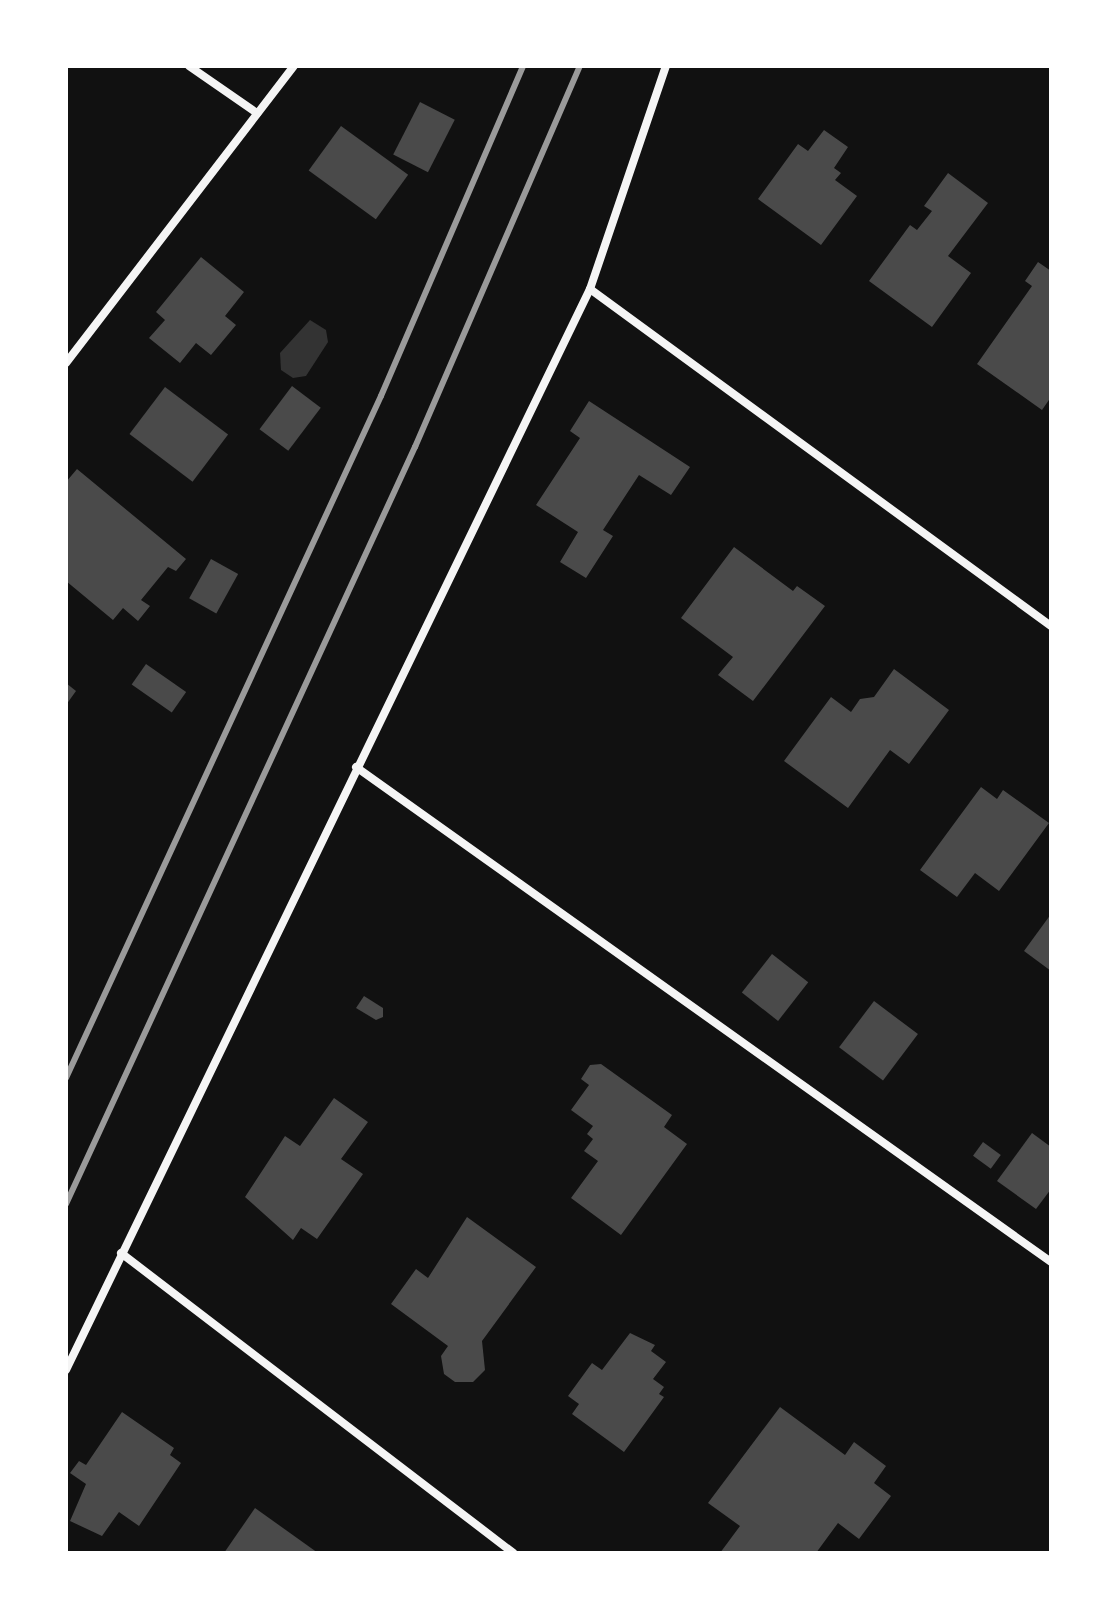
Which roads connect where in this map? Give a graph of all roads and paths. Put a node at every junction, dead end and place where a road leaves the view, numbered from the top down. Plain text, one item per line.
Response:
1 (189, 66) edge
2 (294, 66) edge
3 (666, 66) edge
4 (257, 113) junction
5 (590, 289) junction
6 (66, 363) edge
7 (1051, 626) edge
8 (356, 767) junction
9 (121, 1253) junction
10 (1051, 1262) edge
11 (66, 1370) edge
12 (514, 1553) edge

1 - 4 street
2 - 4 street
3 - 5 street
4 - 6 street
5 - 7 street
5 - 8 street
8 - 9 street
8 - 10 street
9 - 11 street
9 - 12 street

